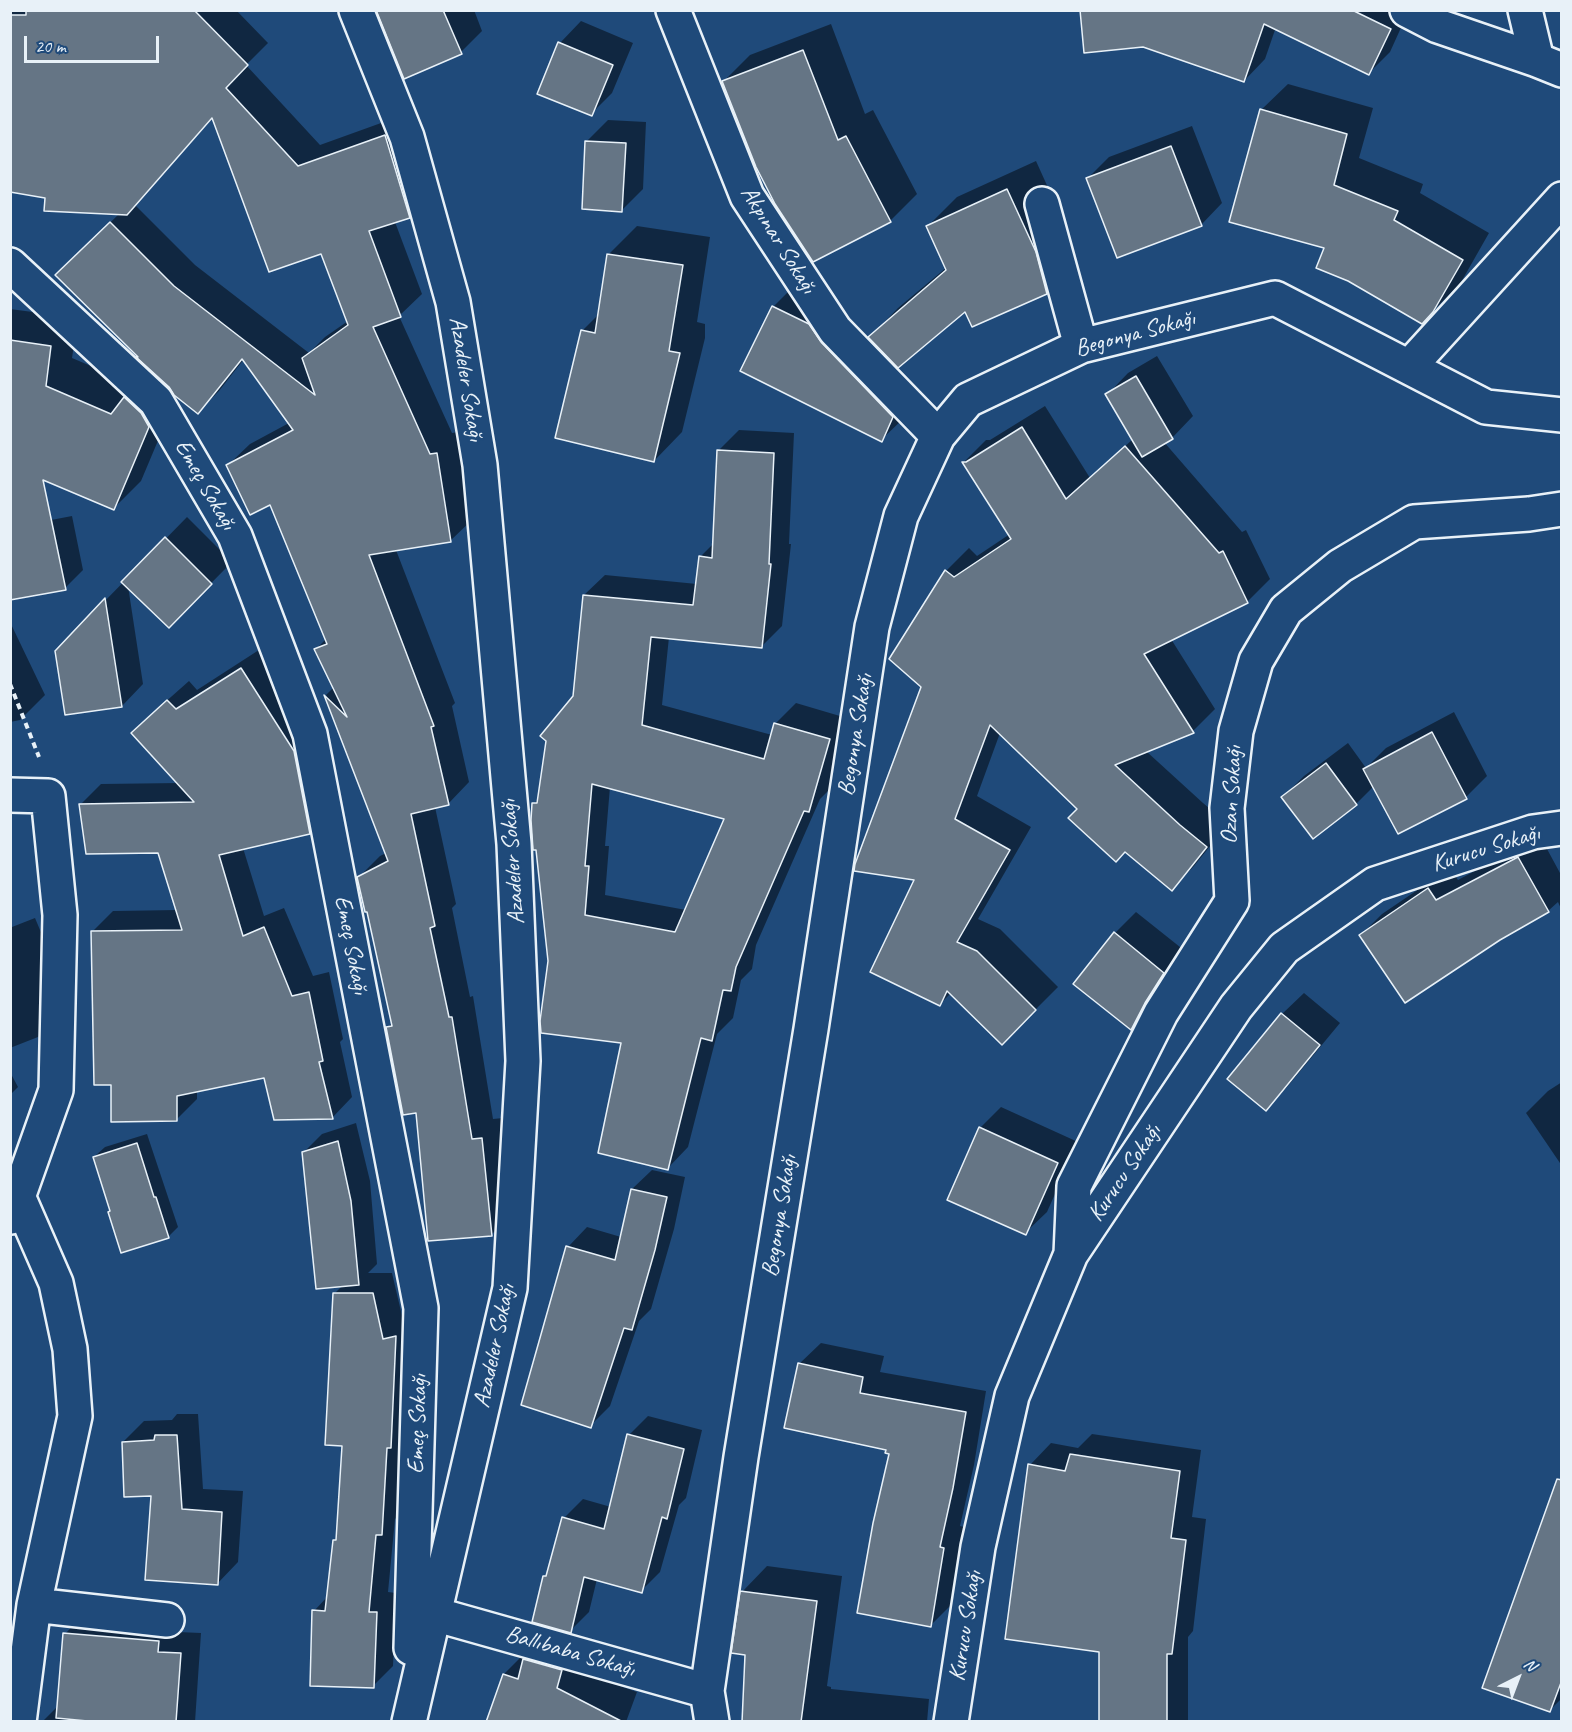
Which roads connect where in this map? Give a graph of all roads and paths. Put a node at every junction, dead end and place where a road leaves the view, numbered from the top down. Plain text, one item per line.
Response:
1 (357, 10) edge
2 (673, 10) edge
3 (1407, 10) edge
4 (1526, 10) edge
5 (1549, 65) edge
6 (1562, 199) edge
7 (1042, 204) dead end
8 (13, 273) edge
9 (1081, 346) junction
10 (1408, 367) junction
11 (1562, 416) edge
12 (938, 436) junction
13 (1562, 509) edge
14 (10, 684) edge
15 (10, 795) edge
16 (48, 796) junction
17 (1562, 828) edge
18 (13, 1204) edge
19 (1071, 1254) junction
20 (34, 1605) junction
21 (434, 1614) junction
22 (167, 1620) dead end
23 (709, 1706) edge
24 (409, 1721) edge
25 (19, 1722) edge
26 (951, 1722) edge

1 - 21 street, Azadeler Sokağı
2 - 12 street, Akpınar Sokağı
3 - 5 street
4 - 5 street
6 - 10 street
7 - 9 street
8 - 24 street, Emeç Sokağı
9 - 10 street, Begonya Sokağı
9 - 12 street, Begonya Sokağı
10 - 11 street, Begonya Sokağı
12 - 23 street, Begonya Sokağı
13 - 19 street, Ozan Sokağı
14 - 16 path
15 - 16 street
16 - 18 street
17 - 19 street, Kurucu Sokağı
18 - 20 street
19 - 26 street, Kurucu Sokağı
20 - 22 street
20 - 25 street
21 - 23 street, Ballıbaba Sokağı
21 - 24 street, Azadeler Sokağı

